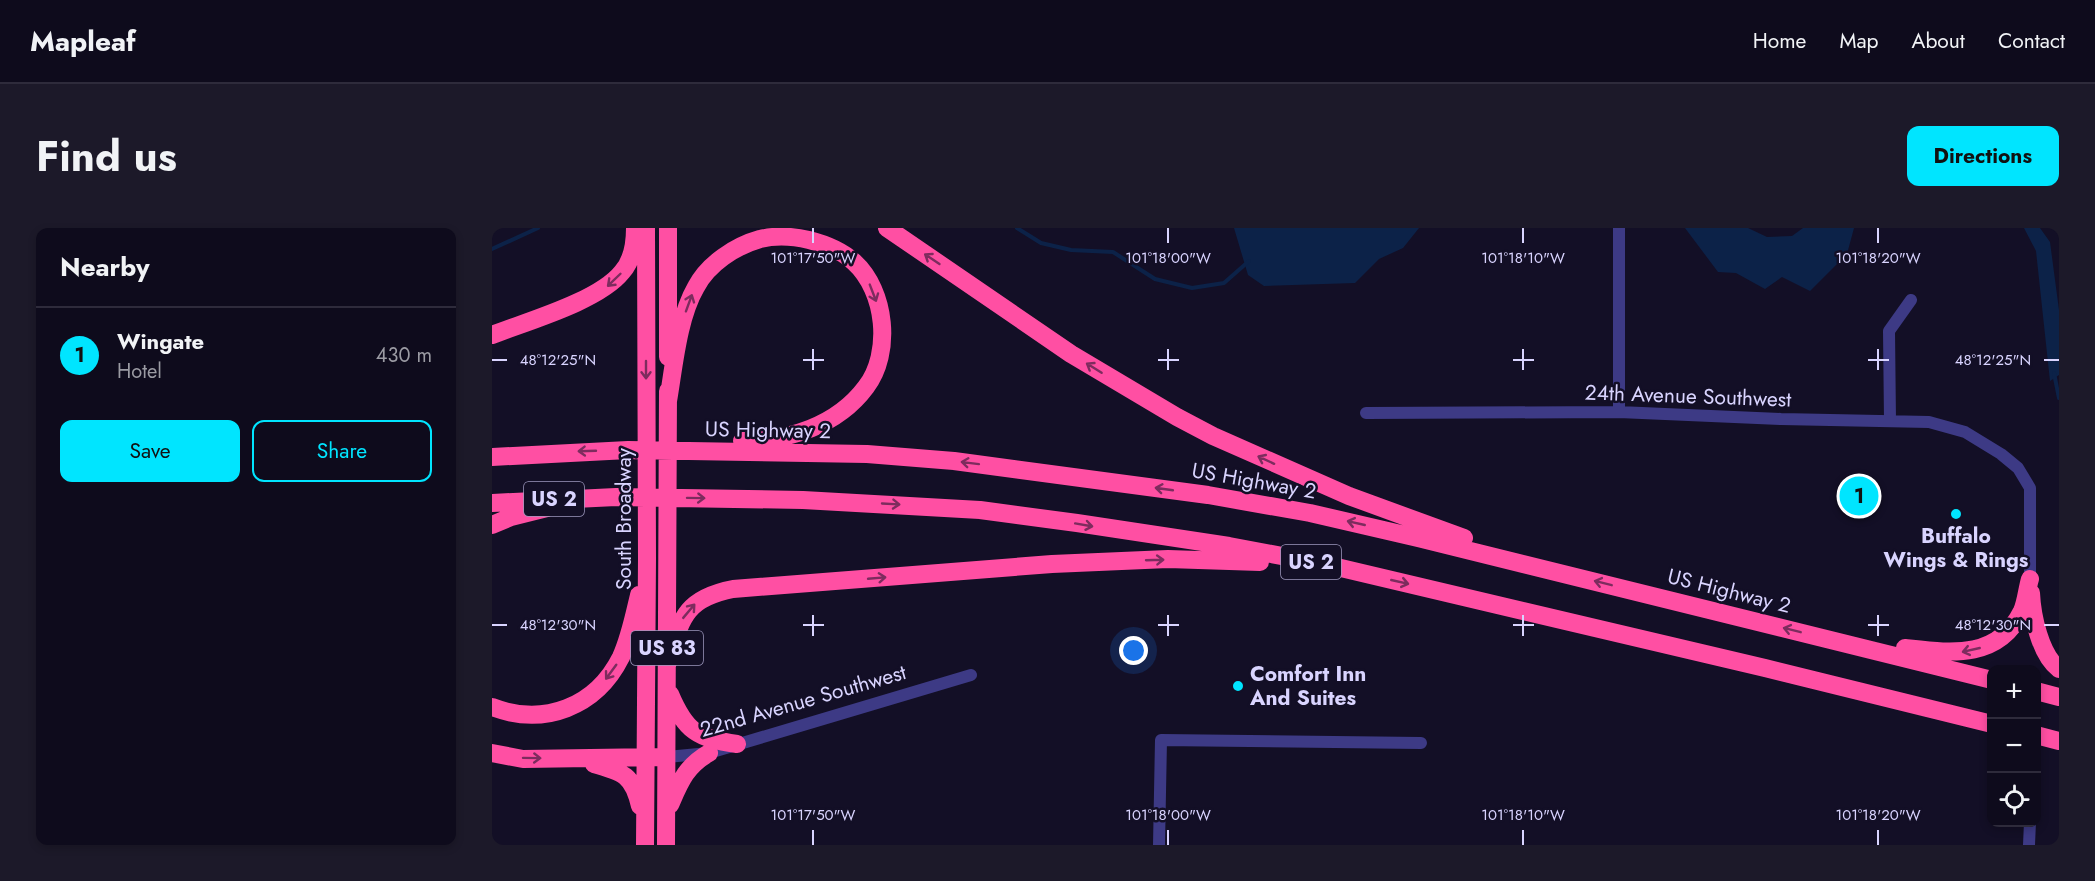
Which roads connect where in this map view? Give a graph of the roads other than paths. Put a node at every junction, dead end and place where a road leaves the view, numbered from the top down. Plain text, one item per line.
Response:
1 (635, 228) edge
2 (668, 228) edge
3 (886, 228) edge
4 (1619, 228) edge
5 (647, 233) edge
6 (1911, 300) dead end
7 (492, 335) edge
8 (668, 405) junction
9 (1619, 412) junction
10 (1366, 413) dead end
11 (1890, 421) junction
12 (684, 451) junction
13 (492, 458) edge
14 (616, 497) junction
15 (492, 503) edge
16 (492, 525) edge
17 (647, 558) junction
18 (1555, 571) junction
19 (1365, 573) junction
20 (2030, 579) junction
21 (1825, 638) junction
22 (667, 665) junction
23 (2059, 669) edge
24 (971, 675) dead end
25 (1987, 679) edge
26 (667, 689) junction
27 (2041, 692) edge
28 (2059, 697) edge
29 (492, 707) edge
30 (1987, 723) edge
31 (2041, 736) edge
32 (2059, 741) edge
33 (1421, 743) dead end
34 (737, 744) junction
35 (492, 753) edge
36 (709, 753) junction
37 (646, 757) junction
38 (667, 757) junction
39 (572, 759) junction
40 (667, 812) junction
41 (2030, 827) edge
42 (645, 837) edge
43 (666, 845) edge
44 (1159, 845) edge
45 (2029, 845) edge

1 -> 7 highway
2 - 8 highway, South Broadway / US 83
18 -> 3 highway
4 - 9 street
5 -> 17 highway, South Broadway / US 83
6 - 11 street
8 -> 12 highway
8 - 22 highway, South Broadway / US 83
9 - 10 street, 24th Avenue Southwest
9 - 11 street, 24th Avenue Southwest
11 - 20 street, 24th Avenue Southwest
12 -> 13 highway, US Highway 2 / US 2
18 -> 12 highway, US Highway 2 / US 2
14 - 15 highway, US 2
14 - 16 highway
14 -> 19 highway, US 2
17 -> 29 highway
17 - 37 highway, South Broadway / US 83
21 -> 18 highway, US Highway 2 / US 2
22 -> 19 highway
19 -> 30 highway, US 2
20 -> 21 highway
20 - 23 highway
21 - 25 highway, US Highway 2 / US 2
22 - 26 highway, South Broadway / US 83
24 - 34 street, 22nd Avenue Southwest
26 - 34 highway
26 - 38 highway, South Broadway / US 83
27 - 28 highway
31 - 32 highway
33 - 44 street
34 - 36 street, 22nd Avenue Southwest
35 -> 39 highway
36 - 38 street, 22nd Avenue Southwest
36 - 40 highway
37 - 38 highway, 22nd Avenue Southwest
37 - 39 highway, 22nd Avenue Southwest
37 - 42 highway, South Broadway / US 83
38 - 40 highway, South Broadway / US 83
39 - 42 highway
40 - 43 highway, South Broadway / US 83
41 - 45 street

